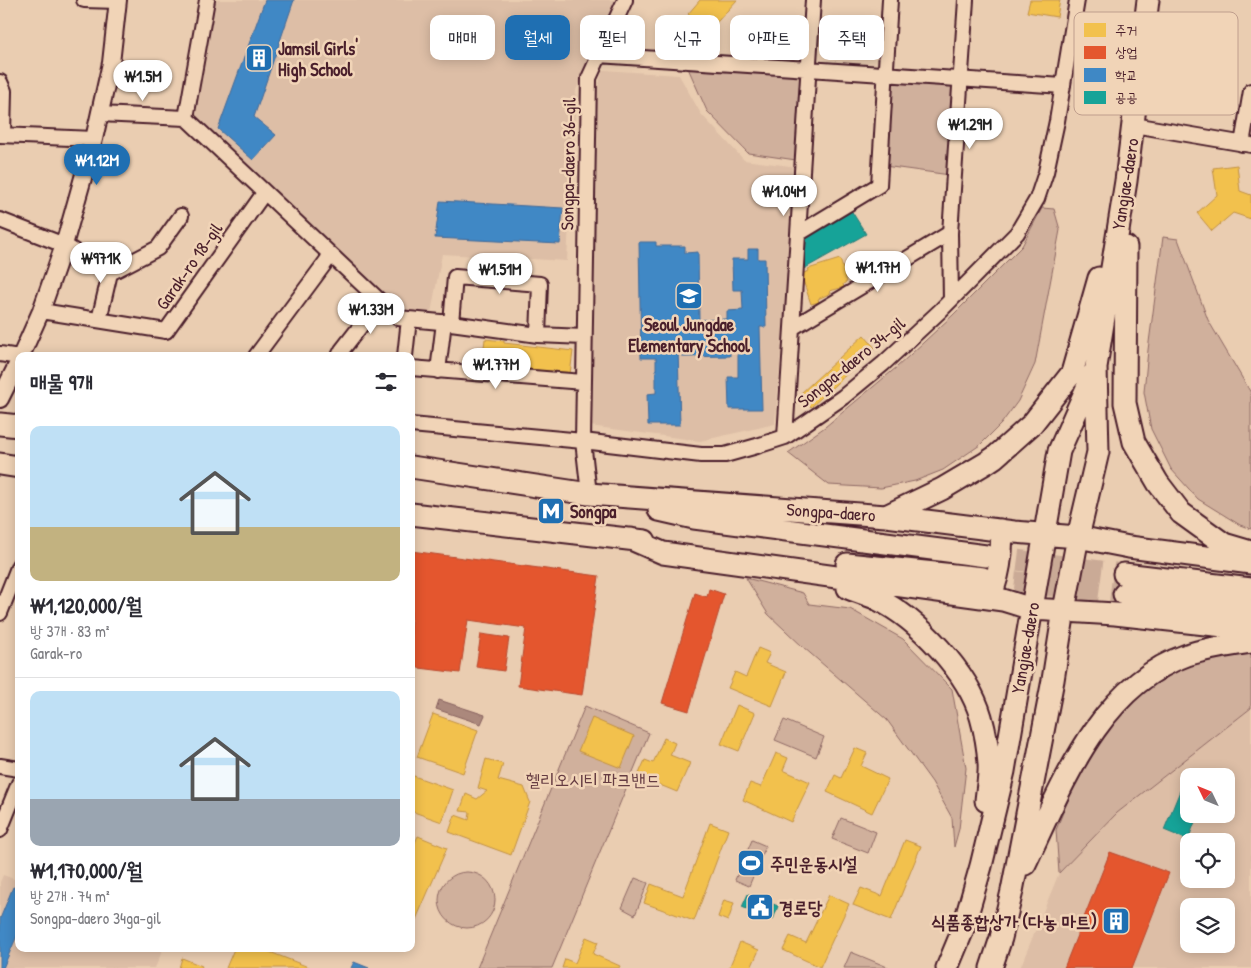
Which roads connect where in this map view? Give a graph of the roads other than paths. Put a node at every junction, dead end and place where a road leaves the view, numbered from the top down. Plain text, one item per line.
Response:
1 (84, 0) edge
2 (207, 0) edge
3 (625, 0) edge
4 (813, 0) edge
5 (890, 0) edge
6 (966, 0) edge
7 (118, 1) edge
8 (618, 15) edge
9 (1074, 18) edge
10 (645, 59) edge
11 (596, 60) edge
12 (808, 68) junction
13 (886, 74) junction
14 (960, 79) junction
15 (0, 82) edge
16 (1063, 86) junction
17 (1251, 91) edge
18 (99, 114) junction
19 (1135, 115) edge
20 (186, 118) junction
21 (1134, 125) junction
22 (1, 135) edge
23 (94, 139) junction
24 (1247, 145) edge
25 (1126, 181) junction
26 (264, 193) junction
27 (181, 216) dead end
28 (0, 220) edge
29 (950, 233) junction
30 (798, 234) junction
31 (64, 245) junction
32 (331, 255) junction
33 (110, 273) junction
34 (951, 300) junction
35 (380, 302) junction
36 (42, 311) junction
37 (409, 319) junction
38 (99, 320) junction
39 (447, 322) junction
40 (792, 328) junction
41 (538, 335) junction
42 (584, 337) junction
43 (22, 352) edge
44 (259, 352) edge
45 (341, 352) edge
46 (405, 352) edge
47 (0, 354) edge
48 (15, 357) edge
49 (15, 367) edge
50 (1096, 367) junction
51 (415, 368) edge
52 (438, 371) junction
53 (583, 382) junction
54 (0, 399) edge
55 (0, 424) edge
56 (415, 425) edge
57 (15, 426) edge
58 (785, 437) junction
59 (583, 441) junction
60 (0, 464) edge
61 (15, 466) edge
62 (415, 468) edge
63 (589, 494) junction
64 (415, 514) edge
65 (886, 516) junction
66 (1001, 530) junction
67 (1044, 534) junction
68 (1078, 538) junction
69 (631, 539) junction
70 (1129, 547) junction
71 (1251, 552) edge
72 (986, 556) tunnel mouth
73 (1251, 563) edge
74 (807, 573) junction
75 (15, 575) edge
76 (986, 588) junction
77 (1251, 589) edge
78 (1032, 609) junction
79 (1064, 610) junction
80 (1251, 610) edge
81 (0, 613) edge
82 (1115, 614) junction
83 (1251, 629) edge
84 (1251, 642) edge
85 (0, 766) edge
86 (15, 768) edge
87 (15, 793) edge
88 (0, 830) edge
89 (981, 866) junction
90 (1012, 891) junction
91 (962, 932) junction
92 (1001, 938) junction
93 (947, 968) edge
94 (958, 968) edge
95 (980, 968) edge
96 (992, 968) edge

1 - 7 street
2 - 20 street
3 - 8 street, Songpa-daero 36-gil
4 - 12 street
5 - 13 street
6 - 14 street
7 - 18 street
9 - 16 street, Songpa-daero 34-gil
10 - 12 street
11 - 42 street, Songpa-daero 36-gil
12 - 13 street
12 - 30 street
13 - 14 street
13 - 30 street
14 - 16 street
14 - 29 street
15 - 22 street
16 - 34 street, Songpa-daero 34-gil
17 - 24 street
18 - 20 street
18 - 23 street
19 - 21 main road, Yangjae-daero
20 - 26 street
21 - 24 street
21 - 25 main road, Yangjae-daero
22 - 23 street
23 - 31 street
25 - 50 main road, Yangjae-daero
25 - 65 main road
25 - 71 main road
26 - 32 street
26 - 38 street, Garak-ro 18-gil
27 - 33 street
28 - 31 street
29 - 34 street
29 - 40 street
30 - 40 street
31 - 33 street
31 - 36 street
32 - 35 street
32 - 44 street
33 - 38 street
34 - 58 street, Songpa-daero 34-gil
35 - 37 street
35 - 45 street
36 - 38 street, Garak-ro 18-gil
36 - 43 street
37 - 39 street
37 - 46 street
39 - 41 street
39 - 41 street
39 - 52 street
40 - 58 street
41 - 42 street
42 - 53 street, Songpa-daero 36-gil
47 - 48 street
49 - 54 street
50 - 67 main road, Yangjae-daero
50 - 68 main road, Yangjae-daero
51 - 52 street
52 - 53 street
53 - 59 street, Songpa-daero 36-gil
55 - 57 main road
56 - 59 street, Songpa-daero 34-gil
58 - 59 street, Songpa-daero 34-gil
59 - 63 street, Songpa-daero 36-gil
60 - 61 main road
62 - 63 main road, Songpa-daero
63 - 65 main road, Songpa-daero
63 - 72 main road
64 - 69 main road
65 - 66 main road, Songpa-daero
66 - 67 main road, Songpa-daero
66 - 76 main road
67 - 68 main road, Songpa-daero
67 - 78 main road, Yangjae-daero
68 - 70 main road, Songpa-daero
68 - 79 main road, Yangjae-daero
69 - 74 main road
69 - 76 main road
70 - 73 main road, Songpa-daero
70 - 82 main road
74 - 76 main road
74 - 89 main road
75 - 81 street
76 - 78 main road
77 - 80 main road
78 - 79 main road
78 - 89 main road, Yangjae-daero
79 - 82 main road
79 - 90 main road, Yangjae-daero
82 - 83 main road
84 - 90 main road
85 - 86 street
87 - 88 street
89 - 91 main road, Yangjae-daero
90 - 92 main road, Yangjae-daero
91 - 93 main road, Yangjae-daero
91 - 94 main road, Yangjae-daero
92 - 95 main road, Yangjae-daero
92 - 96 main road, Yangjae-daero

